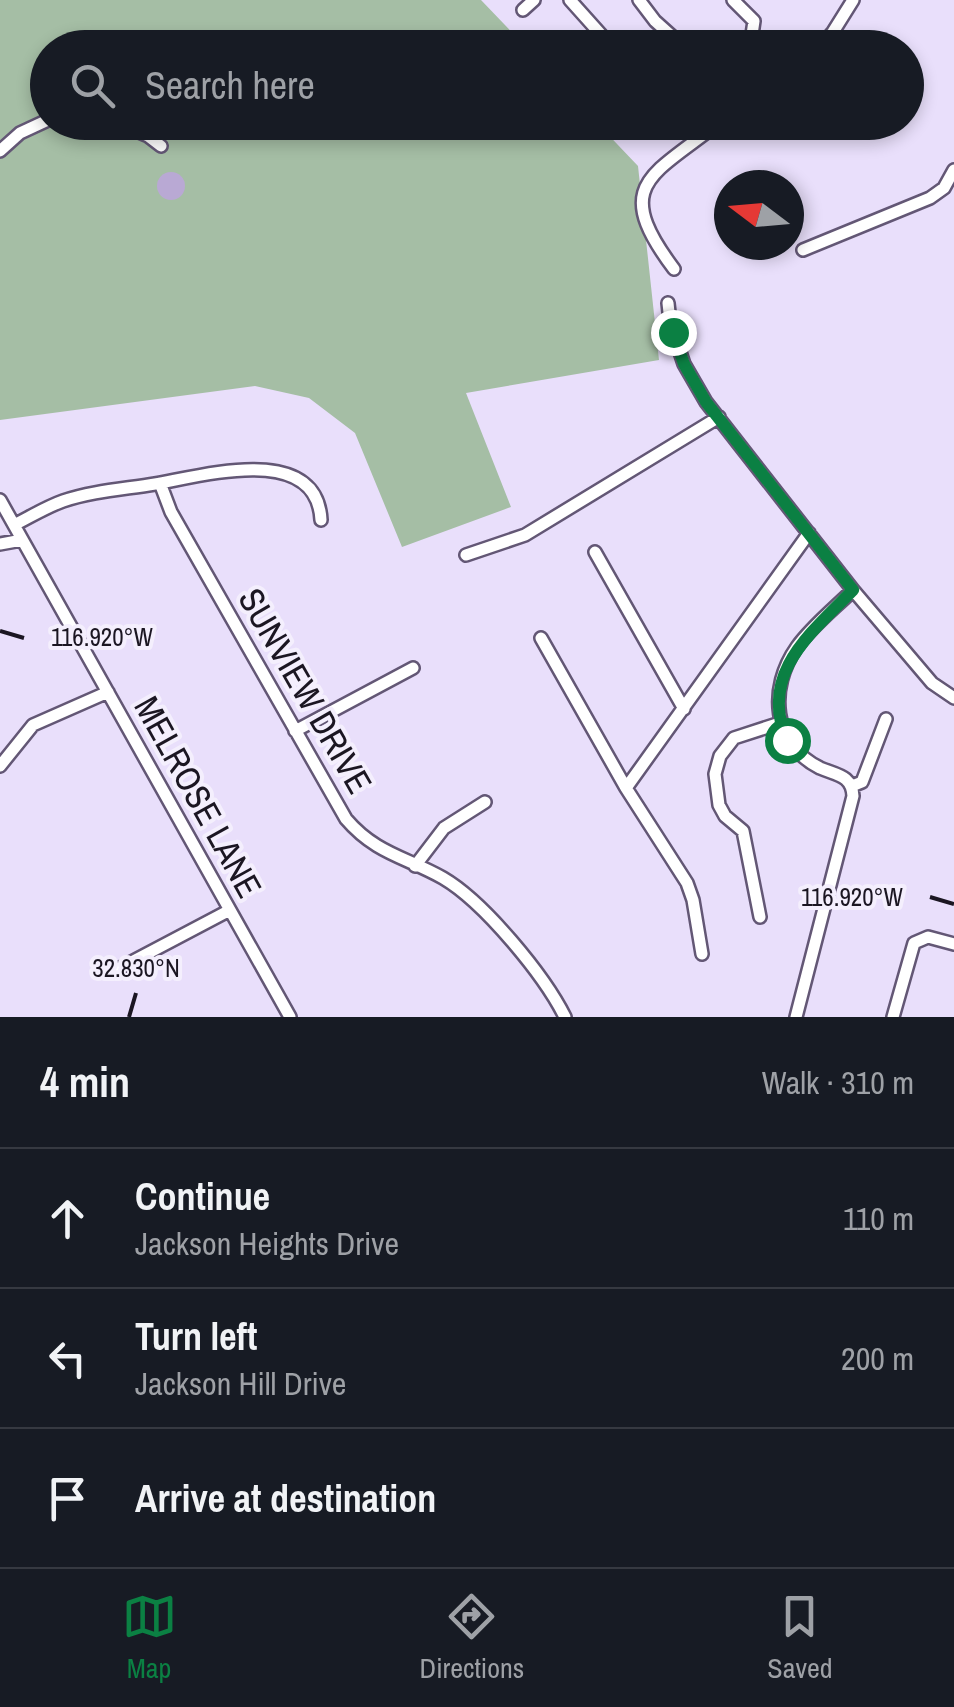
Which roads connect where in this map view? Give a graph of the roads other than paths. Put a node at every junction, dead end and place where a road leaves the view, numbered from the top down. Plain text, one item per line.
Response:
1 (534, 0) edge
2 (570, 0) edge
3 (639, 0) edge
4 (733, 0) edge
5 (853, 0) edge
6 (523, 10) dead end
7 (597, 30) edge
8 (666, 30) edge
9 (753, 30) edge
10 (834, 30) edge
11 (30, 128) edge
12 (151, 140) edge
13 (698, 140) edge
14 (160, 146) dead end
15 (0, 151) edge
16 (954, 170) edge
17 (804, 250) edge
18 (674, 269) dead end
19 (668, 303) dead end
20 (719, 417) junction
21 (160, 483) junction
22 (0, 500) edge
23 (321, 520) dead end
24 (14, 525) junction
25 (809, 533) junction
26 (22, 540) junction
27 (0, 544) edge
28 (596, 552) dead end
29 (466, 555) dead end
30 (853, 590) junction
31 (541, 638) dead end
32 (413, 668) dead end
33 (108, 692) junction
34 (954, 698) edge
35 (684, 709) junction
36 (886, 719) dead end
37 (780, 723) junction
38 (295, 731) junction
39 (0, 766) edge
40 (852, 786) junction
41 (626, 788) junction
42 (485, 802) dead end
43 (415, 866) junction
44 (230, 910) junction
45 (760, 917) dead end
46 (954, 944) edge
47 (702, 954) dead end
48 (120, 968) dead end
49 (290, 1017) edge
50 (565, 1017) edge
51 (796, 1017) edge
52 (893, 1017) edge

1 - 6 street
2 - 7 street
3 - 8 street
4 - 9 street
5 - 10 street
11 - 15 street
12 - 14 street
13 - 18 street
16 - 17 street
19 - 20 street
20 - 25 street
20 - 29 street
21 - 23 street
21 - 24 street
21 - 38 street, SUNVIEW DRIVE
22 - 24 street, MELROSE LANE
24 - 26 street, MELROSE LANE
25 - 30 street
25 - 35 street
26 - 27 street
26 - 33 street, MELROSE LANE
28 - 35 street
30 - 34 street
30 - 37 street
31 - 41 street
32 - 38 street
33 - 39 street
33 - 44 street, MELROSE LANE
35 - 41 street
36 - 40 street
37 - 40 street
37 - 45 street
38 - 43 street, SUNVIEW DRIVE
40 - 51 street
41 - 47 street
42 - 43 street
43 - 50 street, SUNVIEW DRIVE
44 - 48 street
44 - 49 street, MELROSE LANE
46 - 52 street

